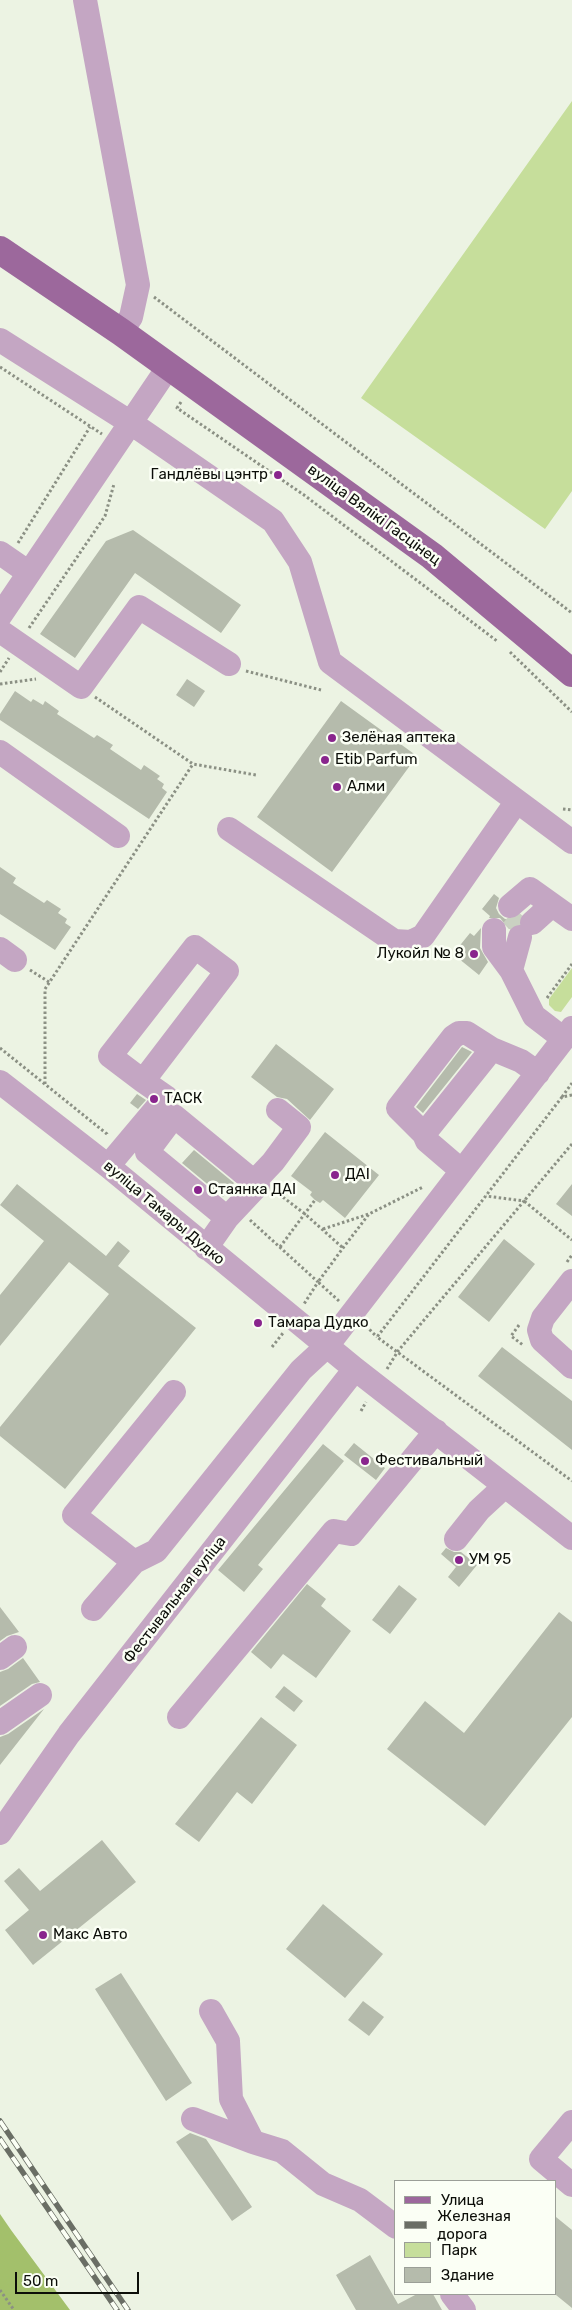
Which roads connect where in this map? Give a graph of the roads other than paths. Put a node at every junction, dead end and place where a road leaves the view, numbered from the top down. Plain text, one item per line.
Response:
1 (85, 0) edge
2 (0, 250) edge
3 (121, 332) junction
4 (0, 340) edge
5 (169, 366) junction
6 (131, 423) junction
7 (4, 556) edge
8 (29, 573) junction
9 (0, 616) edge
10 (10, 637) edge
11 (229, 664) road end
12 (572, 673) edge
13 (0, 752) edge
14 (517, 801) junction
15 (230, 829) dead end
16 (118, 836) dead end
17 (572, 842) edge
18 (572, 919) edge
19 (568, 1034) edge
20 (492, 1049) junction
21 (538, 1073) junction
22 (143, 1081) junction
23 (0, 1082) edge
24 (278, 1110) dead end
25 (424, 1134) junction
26 (454, 1165) junction
27 (108, 1166) junction
28 (256, 1184) junction
29 (232, 1213) junction
30 (206, 1248) junction
31 (572, 1281) edge
32 (328, 1346) junction
33 (572, 1367) edge
34 (355, 1370) junction
35 (174, 1392) dead end
36 (436, 1431) junction
37 (505, 1486) junction
38 (572, 1538) edge
39 (456, 1539) dead end
40 (134, 1562) junction
41 (93, 1609) dead end
42 (40, 1695) dead end
43 (179, 1717) dead end
44 (0, 1723) edge
45 (0, 1832) edge
46 (211, 2011) dead end
47 (193, 2119) dead end
48 (572, 2122) edge
49 (253, 2142) junction
50 (572, 2185) edge
51 (394, 2226) edge
52 (453, 2295) edge
53 (464, 2310) edge

1 - 3 street
2 - 3 main road, вуліца Вялікі Гасцінец
3 - 5 main road, вуліца Вялікі Гасцінец
4 - 6 street
5 - 6 street
5 - 12 main road, вуліца Вялікі Гасцінец
6 - 8 street
6 - 14 street
7 - 8 street
8 - 9 street
10 - 11 street
13 - 16 street
14 - 15 street
14 - 17 street
18 - 19 street
19 - 21 street
20 - 21 street
20 - 25 street
20 - 25 street
21 - 26 street
22 - 22 street
22 - 27 street
23 - 27 street, вуліца Тамары Дудко
24 - 28 street
25 - 26 street
26 - 32 street
27 - 30 street, вуліца Тамары Дудко
28 - 29 street
28 - 29 street
29 - 30 street
30 - 32 street, вуліца Тамары Дудко
31 - 33 street
32 - 34 street, вуліца Тамары Дудко
32 - 40 street
34 - 36 street, вуліца Тамары Дудко
34 - 45 street, Фестывальная вуліца
35 - 40 street
36 - 37 street, вуліца Тамары Дудко
36 - 43 street
37 - 38 street, вуліца Тамары Дудко
37 - 39 street
40 - 41 street
42 - 44 street
46 - 49 street
47 - 49 street
48 - 50 street
49 - 51 street
52 - 53 street

